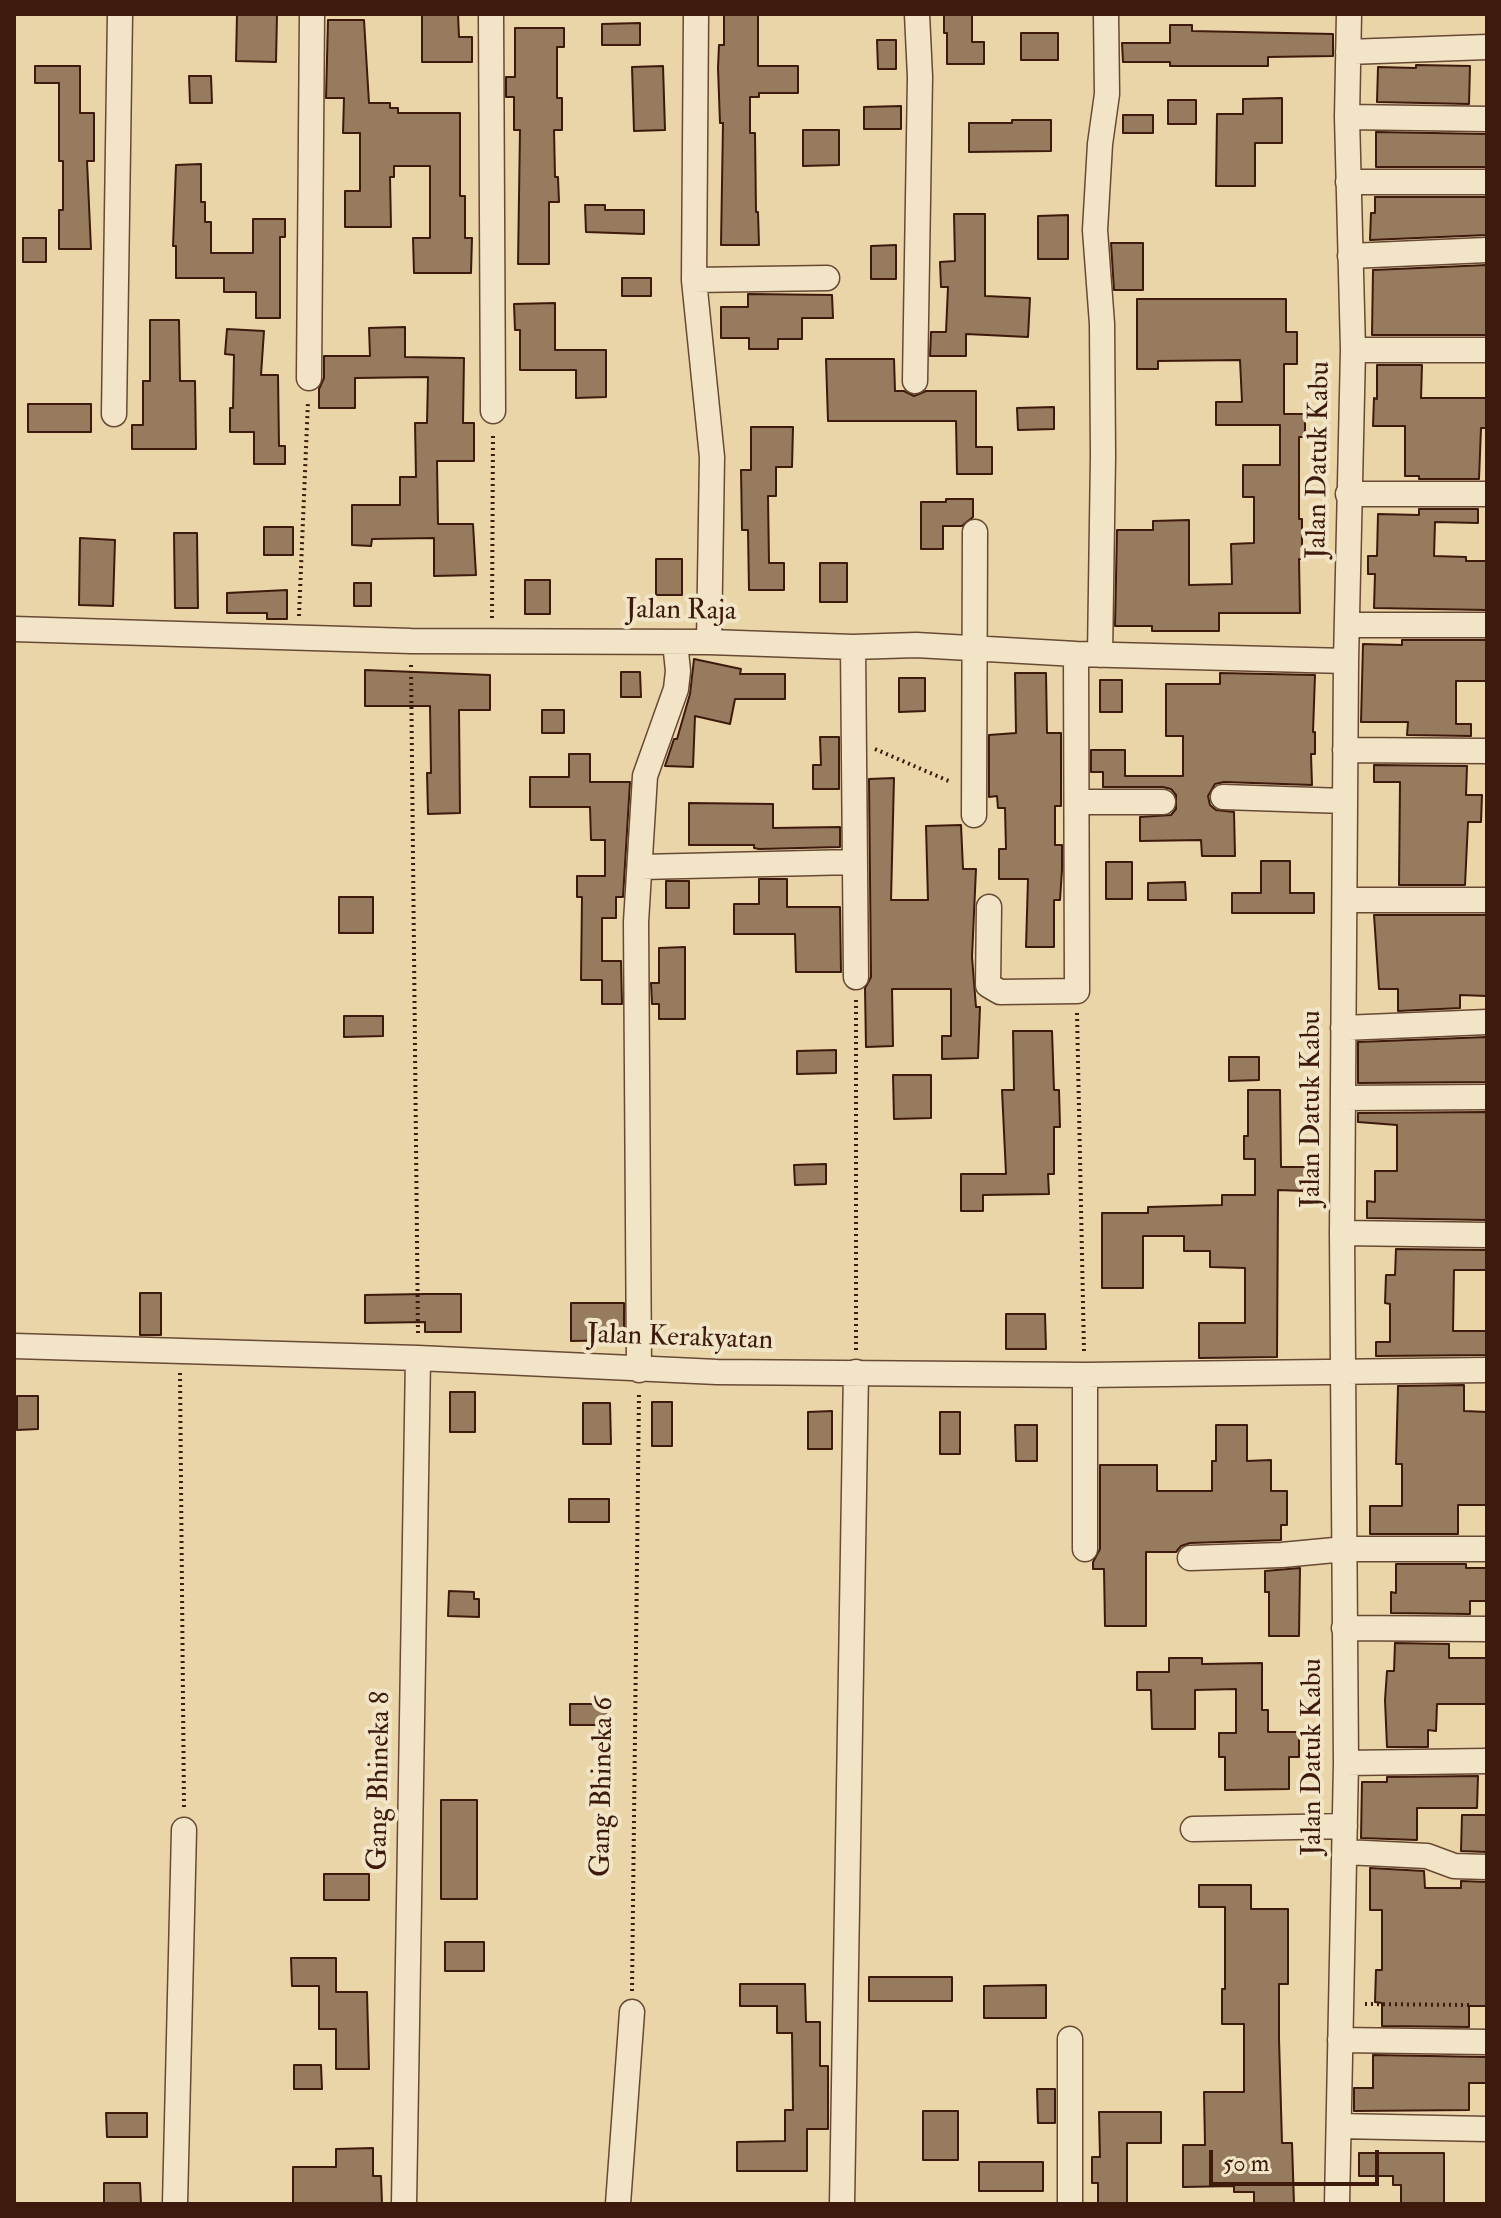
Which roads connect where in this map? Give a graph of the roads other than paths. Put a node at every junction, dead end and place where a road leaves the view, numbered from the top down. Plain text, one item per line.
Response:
1 (120, 14) edge
2 (312, 14) edge
3 (491, 14) edge
4 (696, 14) edge
5 (917, 14) edge
6 (1106, 14) edge
7 (1349, 14) edge
8 (1487, 47) edge
9 (1348, 52) junction
10 (1347, 117) junction
11 (1487, 119) edge
12 (1348, 182) junction
13 (1487, 182) edge
14 (1487, 250) edge
15 (1350, 256) junction
16 (827, 278) dead end
17 (694, 280) junction
18 (1353, 350) junction
19 (1487, 350) edge
20 (309, 378) road end
21 (915, 381) dead end
22 (493, 411) road end
23 (114, 414) dead end
24 (1348, 494) junction
25 (1487, 494) edge
26 (975, 532) dead end
27 (1347, 625) junction
28 (1487, 625) edge
29 (14, 629) edge
30 (675, 642) junction
31 (709, 642) junction
32 (853, 647) junction
33 (974, 648) junction
34 (1088, 654) junction
35 (1346, 661) junction
36 (1345, 750) junction
37 (1487, 751) edge
38 (1223, 797) dead end
39 (1345, 801) junction
40 (1077, 802) junction
41 (1163, 802) dead end
42 (974, 815) road end
43 (854, 862) junction
44 (641, 867) junction
45 (1346, 900) junction
46 (1487, 900) edge
47 (989, 907) dead end
48 (856, 977) road end
49 (1487, 1022) edge
50 (1343, 1028) junction
51 (1487, 1097) edge
52 (1343, 1098) junction
53 (1342, 1233) junction
54 (1487, 1235) edge
55 (14, 1346) edge
56 (418, 1358) junction
57 (639, 1370) junction
58 (1487, 1370) edge
59 (856, 1372) junction
60 (1344, 1372) junction
61 (1085, 1375) junction
62 (1085, 1549) dead end
63 (1345, 1549) junction
64 (1487, 1549) edge
65 (1190, 1558) dead end
66 (1344, 1628) junction
67 (1487, 1629) edge
68 (1487, 1761) edge
69 (1346, 1763) junction
70 (1345, 1826) junction
71 (1193, 1829) dead end
72 (184, 1830) road end
73 (1345, 1852) junction
74 (1487, 1867) edge
75 (632, 2012) road end
76 (1070, 2039) dead end
77 (1340, 2040) junction
78 (1487, 2042) edge
79 (1339, 2126) junction
80 (1487, 2129) edge
81 (175, 2204) edge
82 (404, 2204) edge
83 (618, 2204) edge
84 (842, 2204) edge
85 (1070, 2204) edge
86 (1337, 2204) edge

1 - 23 street
2 - 20 street
3 - 22 street
4 - 17 street
5 - 21 street
6 - 34 street
7 - 9 street, Jalan Datuk Kabu
8 - 9 street
9 - 10 street, Jalan Datuk Kabu
10 - 11 street
10 - 12 street, Jalan Datuk Kabu
12 - 13 street
12 - 15 street, Jalan Datuk Kabu
14 - 15 street
15 - 18 street, Jalan Datuk Kabu
16 - 17 street
17 - 31 street
18 - 19 street
18 - 24 street, Jalan Datuk Kabu
24 - 25 street
24 - 27 street, Jalan Datuk Kabu
26 - 33 street
27 - 28 street
27 - 35 street, Jalan Datuk Kabu
29 - 30 street, Jalan Raja
30 - 31 street, Jalan Raja
30 - 44 street
31 - 32 street, Jalan Raja
32 - 33 street, Jalan Raja
32 - 43 street
33 - 34 street, Jalan Raja
33 - 42 street
34 - 35 street, Jalan Raja
34 - 40 street
35 - 36 street, Jalan Datuk Kabu
36 - 37 street
36 - 39 street, Jalan Datuk Kabu
38 - 39 street
39 - 45 street, Jalan Datuk Kabu
40 - 41 street
40 - 47 street
43 - 44 street
43 - 48 street
44 - 57 street
45 - 46 street
45 - 50 street, Jalan Datuk Kabu
49 - 50 street
50 - 52 street, Jalan Datuk Kabu
51 - 52 street
52 - 53 street, Jalan Datuk Kabu
53 - 54 street
53 - 60 street, Jalan Datuk Kabu
55 - 56 street, Jalan Kerakyatan
56 - 57 street, Jalan Kerakyatan
56 - 82 street, Gang Bhineka 8
57 - 59 street, Jalan Kerakyatan
58 - 60 street, Jalan Kerakyatan
59 - 61 street, Jalan Kerakyatan
59 - 84 street
60 - 61 street, Jalan Kerakyatan
60 - 63 street, Jalan Datuk Kabu
61 - 62 street
63 - 64 street
63 - 65 street
63 - 66 street, Jalan Datuk Kabu
66 - 67 street
66 - 69 street, Jalan Datuk Kabu
68 - 69 street
69 - 70 street, Jalan Datuk Kabu
70 - 71 street
70 - 73 street, Jalan Datuk Kabu
72 - 81 street
73 - 74 street
73 - 77 street, Jalan Datuk Kabu
75 - 83 street
76 - 85 street
77 - 78 street
77 - 79 street, Jalan Datuk Kabu
79 - 80 street
79 - 86 street, Jalan Datuk Kabu

